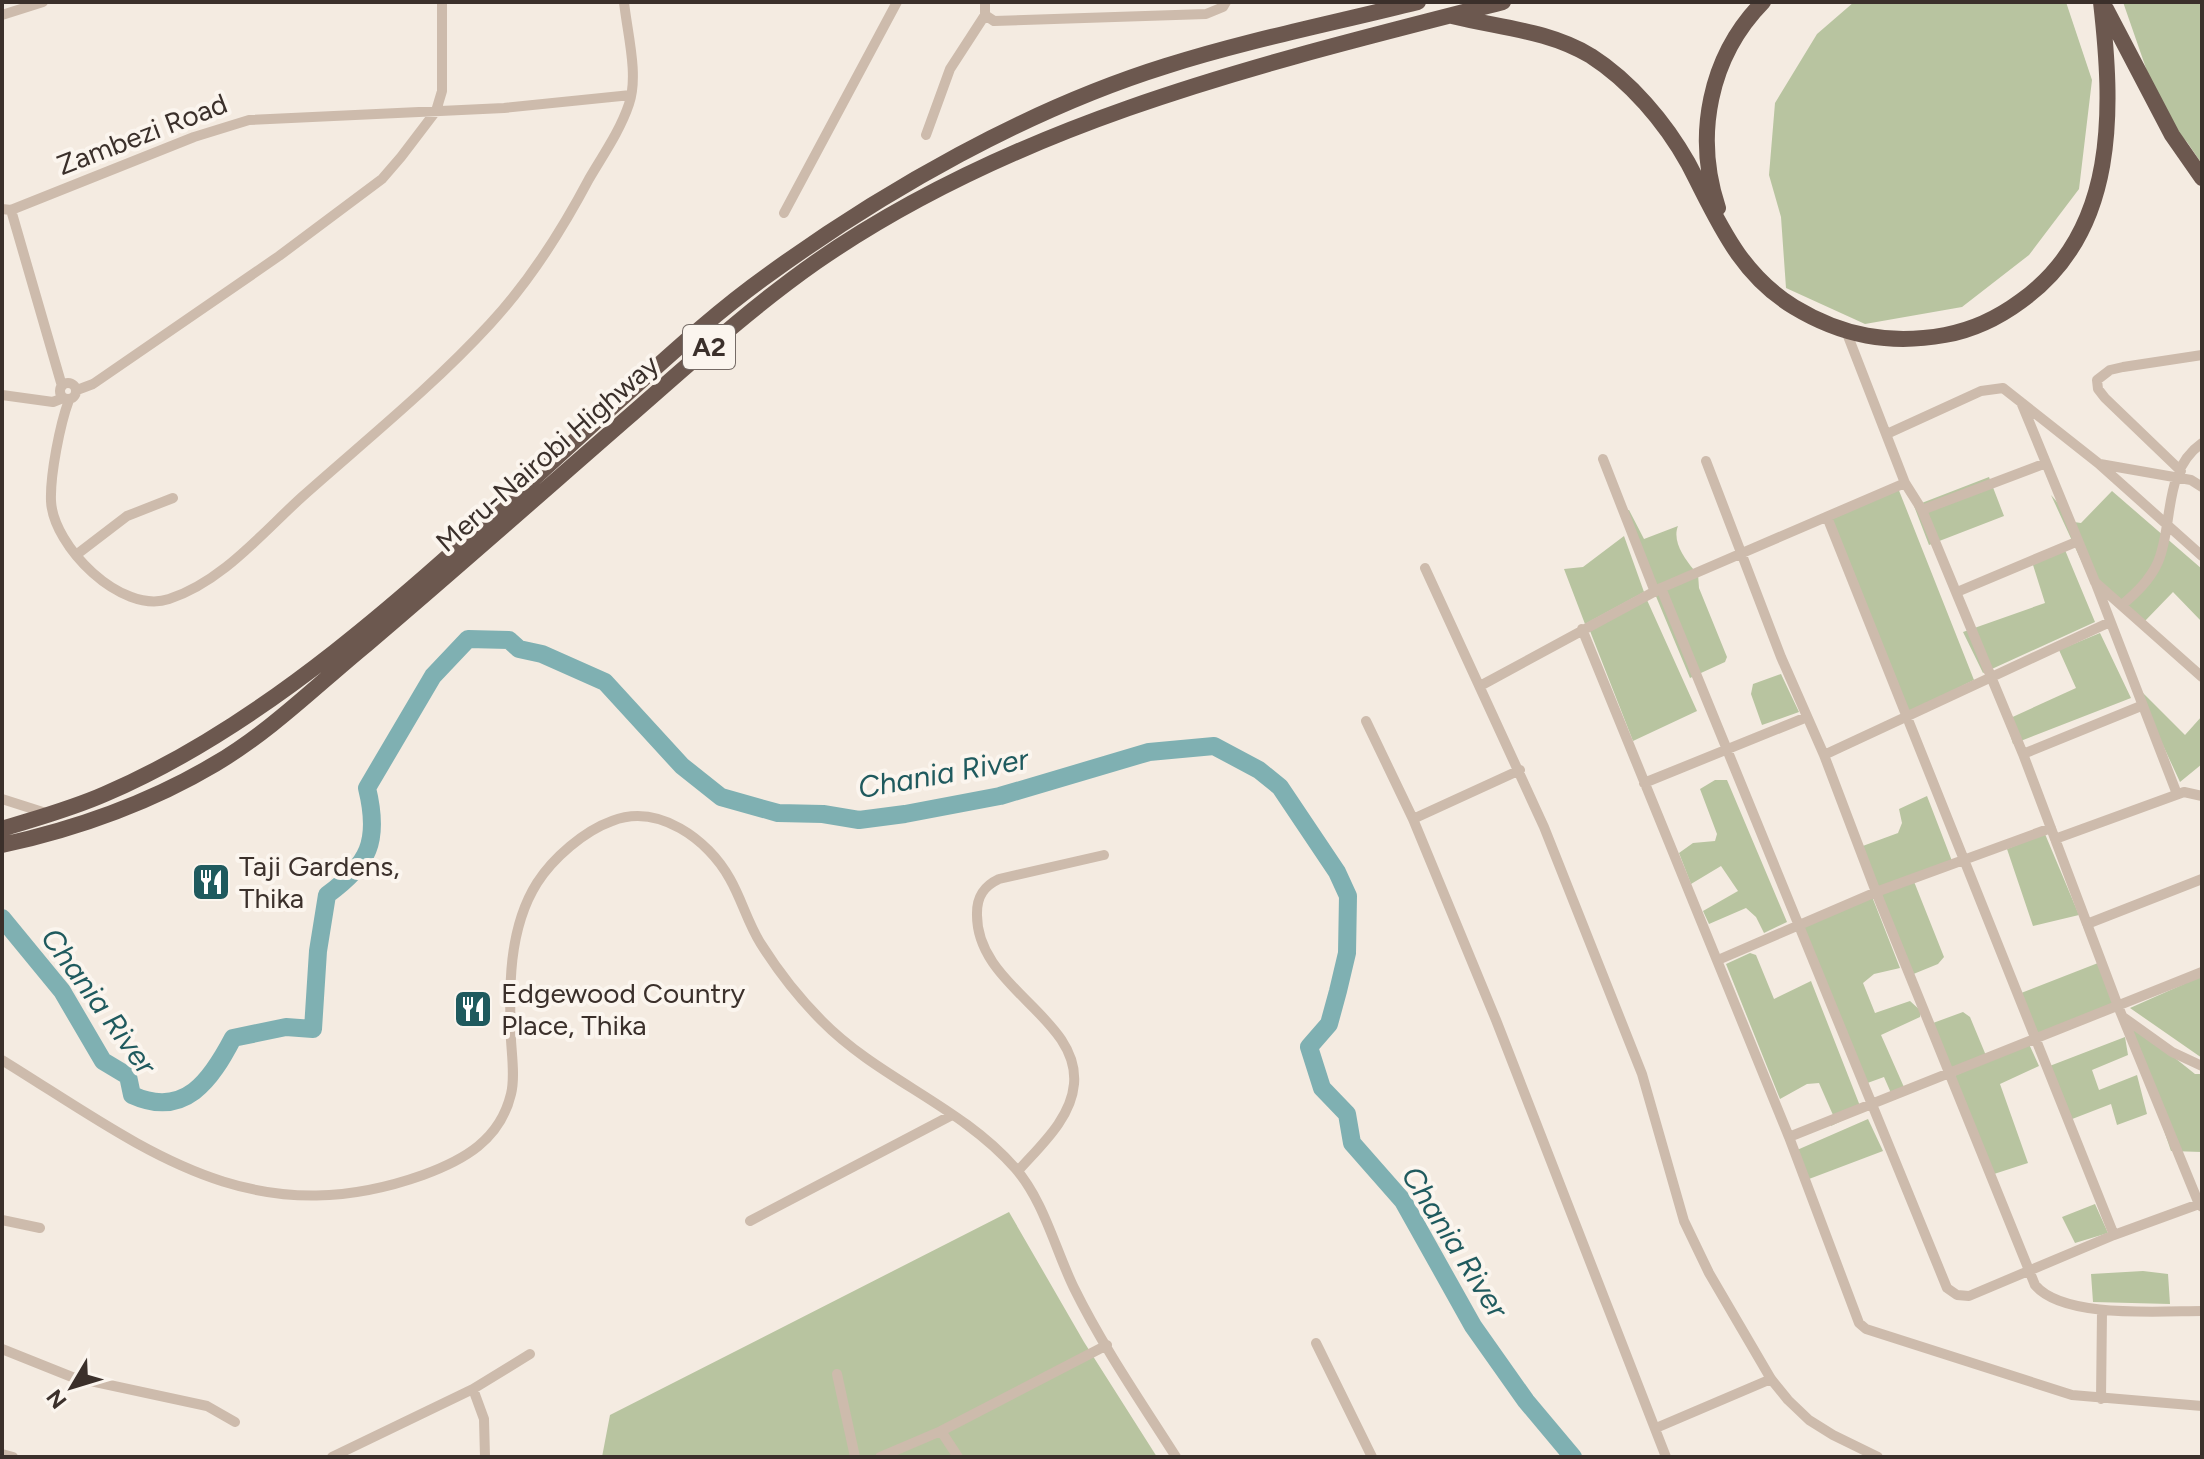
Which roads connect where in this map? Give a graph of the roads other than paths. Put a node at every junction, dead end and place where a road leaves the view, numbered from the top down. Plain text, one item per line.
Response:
1 (43, 2) edge
2 (442, 2) edge
3 (624, 2) edge
4 (897, 2) edge
5 (985, 2) edge
6 (1226, 2) edge
7 (1418, 2) edge
8 (1503, 2) edge
9 (1763, 2) edge
10 (2101, 2) edge
11 (2, 15) edge
12 (985, 15) junction
13 (1450, 16) junction
14 (631, 95) junction
15 (436, 111) junction
16 (926, 135) dead end
17 (2202, 178) edge
18 (6, 210) edge
19 (784, 213) dead end
20 (1740, 256) junction
21 (1846, 331) junction
22 (2202, 355) edge
23 (2, 395) edge
24 (70, 396) junction
25 (2020, 399) junction
26 (1889, 433) junction
27 (2202, 443) edge
28 (1603, 459) dead end
29 (1706, 461) dead end
30 (2046, 463) junction
31 (2098, 463) junction
32 (2179, 474) junction
33 (1905, 483) junction
34 (2202, 487) edge
35 (173, 498) dead end
36 (1922, 510) junction
37 (1827, 517) junction
38 (2164, 523) junction
39 (2076, 542) junction
40 (1742, 554) junction
41 (76, 555) junction
42 (2202, 556) edge
43 (1425, 568) dead end
44 (2095, 582) junction
45 (1658, 590) junction
46 (1957, 592) junction
47 (2122, 605) junction
48 (2110, 622) junction
49 (1582, 629) junction
50 (2202, 677) edge
51 (1992, 679) junction
52 (1480, 686) junction
53 (2141, 706) junction
54 (1807, 717) junction
55 (1906, 720) junction
56 (1366, 721) dead end
57 (1726, 748) junction
58 (2023, 754) junction
59 (1824, 755) junction
60 (1520, 770) junction
61 (1644, 783) junction
62 (2201, 792) edge
63 (2177, 794) junction
64 (2, 799) edge
65 (49, 814) junction
66 (1413, 819) junction
67 (2, 829) edge
68 (2053, 834) junction
69 (2, 845) edge
70 (1104, 855) dead end
71 (1964, 862) junction
72 (2202, 879) edge
73 (1876, 892) junction
74 (1797, 923) junction
75 (2087, 924) junction
76 (1718, 960) junction
77 (2202, 972) edge
78 (2118, 1006) junction
79 (2123, 1017) junction
80 (2034, 1040) junction
81 (2, 1060) edge
82 (2202, 1066) edge
83 (1951, 1073) junction
84 (1871, 1106) junction
85 (952, 1115) junction
86 (1789, 1137) junction
87 (1018, 1171) junction
88 (2200, 1205) edge
89 (2, 1220) edge
90 (750, 1221) dead end
91 (40, 1228) dead end
92 (2114, 1235) junction
93 (2030, 1273) junction
94 (2202, 1311) edge
95 (2102, 1312) junction
96 (1316, 1343) dead end
97 (1107, 1345) junction
98 (2, 1349) edge
99 (530, 1354) dead end
100 (837, 1374) dead end
101 (1771, 1379) junction
102 (473, 1389) junction
103 (2101, 1399) junction
104 (2202, 1406) edge
105 (235, 1422) dead end
106 (1656, 1428) junction
107 (941, 1431) junction
108 (2, 1454) edge
109 (13, 1457) edge
110 (332, 1457) edge
111 (485, 1457) edge
112 (855, 1457) edge
113 (880, 1457) edge
114 (958, 1457) edge
115 (1176, 1457) edge
116 (1372, 1457) edge
117 (1666, 1457) edge
118 (1878, 1457) edge

1 - 11 street
2 - 15 street
3 - 14 street
4 - 19 street
5 - 12 street
6 - 12 street
7 - 65 highway, Meru-Nairobi Highway / A2
8 - 13 highway, Meru-Nairobi Highway / A2
9 - 20 highway
10 - 17 highway
10 - 21 highway
12 - 16 street
13 - 20 highway
13 - 69 highway, Meru-Nairobi Highway / A2
14 - 15 street, Zambezi Road
14 - 41 street
15 - 18 street, Zambezi Road
15 - 24 street
18 - 24 street
20 - 21 highway
21 - 26 street
22 - 32 street
23 - 24 street
24 - 41 street
25 - 26 street
25 - 30 street
25 - 31 street
26 - 33 street
27 - 32 street
28 - 45 street
29 - 40 street
30 - 36 street
30 - 39 street
31 - 32 street
31 - 38 street
32 - 34 street
32 - 38 street
33 - 36 street
33 - 37 street
35 - 41 street
36 - 46 street
37 - 40 street
37 - 55 street
38 - 42 street
38 - 47 street
39 - 44 street
39 - 46 street
40 - 45 street
40 - 54 street
43 - 52 street
44 - 47 street
44 - 48 street
45 - 49 street
45 - 57 street
46 - 51 street
47 - 50 street
48 - 51 street
48 - 53 street
49 - 52 street
49 - 61 street
51 - 55 street
51 - 58 street
52 - 60 street
53 - 58 street
53 - 63 street
54 - 57 street
54 - 59 street
55 - 59 street
55 - 71 street
56 - 66 street
57 - 61 street
57 - 74 street
58 - 68 street
59 - 73 street
60 - 66 street
60 - 101 street
61 - 76 street
62 - 63 street
63 - 68 street
64 - 65 street
65 - 67 highway, Meru-Nairobi Highway / A2
66 - 106 street
68 - 71 street
68 - 75 street
70 - 87 street
71 - 73 street
71 - 80 street
72 - 75 street
73 - 74 street
73 - 83 street
74 - 76 street
74 - 84 street
75 - 78 street
76 - 86 street
77 - 78 street
78 - 79 street
78 - 80 street
79 - 82 street
79 - 88 street
80 - 83 street
80 - 92 street
81 - 85 street
83 - 84 street
83 - 93 street
84 - 86 street
84 - 93 street
85 - 87 street
85 - 90 street
86 - 103 street
87 - 97 street
88 - 92 street
89 - 91 street
92 - 93 street
93 - 95 street
94 - 95 street
95 - 103 street
96 - 116 street
97 - 107 street
97 - 115 street
98 - 105 street
99 - 102 street
100 - 112 street
101 - 106 street
101 - 118 street
102 - 110 street
102 - 111 street
103 - 104 street
106 - 117 street
107 - 113 street
107 - 114 street
108 - 109 street

